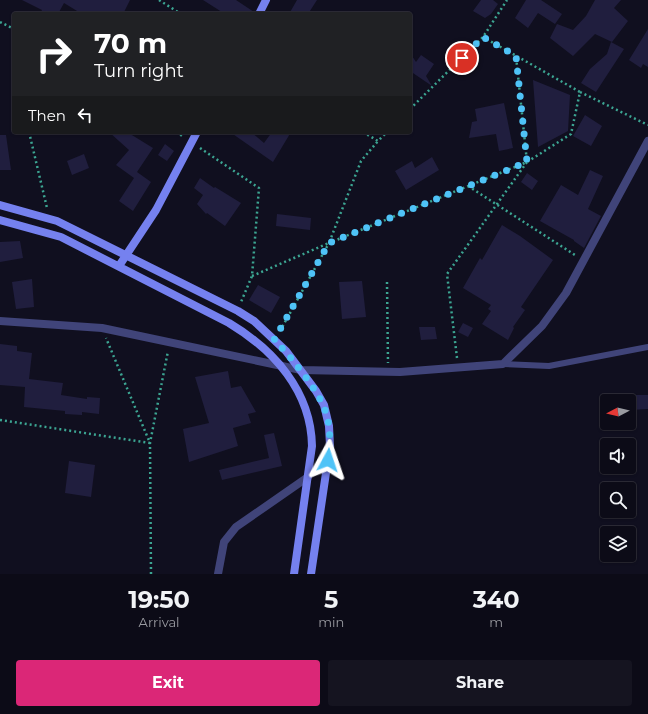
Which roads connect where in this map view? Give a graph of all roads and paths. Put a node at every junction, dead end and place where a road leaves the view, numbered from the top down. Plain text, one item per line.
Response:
1 (159, 0) edge
2 (266, 0) edge
3 (507, 0) edge
4 (178, 12) edge
5 (260, 12) edge
6 (0, 22) edge
7 (12, 28) edge
8 (483, 37) junction
9 (516, 56) junction
10 (580, 92) junction
11 (412, 107) edge
12 (648, 125) edge
13 (29, 134) edge
14 (195, 134) edge
15 (366, 134) edge
16 (385, 134) edge
17 (378, 141) junction
18 (648, 141) edge
19 (191, 142) junction
20 (527, 162) junction
21 (468, 186) junction
22 (0, 204) edge
23 (497, 205) junction
24 (49, 218) junction
25 (0, 220) edge
26 (329, 243) junction
27 (125, 255) junction
28 (583, 261) junction
29 (118, 266) junction
30 (252, 276) junction
31 (388, 282) dead end
32 (238, 311) junction
33 (0, 321) edge
34 (102, 328) junction
35 (274, 340) junction
36 (170, 342) junction
37 (648, 347) edge
38 (503, 364) junction
39 (281, 367) junction
40 (459, 367) junction
41 (301, 370) junction
42 (388, 372) junction
43 (0, 420) edge
44 (150, 442) junction
45 (308, 477) junction
46 (151, 574) edge
47 (218, 574) edge
48 (294, 574) edge
49 (311, 574) edge

1 - 4 path
2 - 5 main road
3 - 8 path
6 - 7 path
8 - 9 path
8 - 11 path
9 - 10 path
9 - 20 path
10 - 12 path
10 - 20 path
13 - 24 path
14 - 19 main road
15 - 17 path
16 - 17 path
17 - 26 path
18 - 28 street
19 - 27 main road
19 - 30 path
20 - 21 path
20 - 23 path
21 - 23 path
21 - 26 path
22 - 24 main road
23 - 28 path
23 - 40 path
24 - 27 main road
25 - 29 main road
26 - 30 path
26 - 35 path
27 - 29 main road
27 - 32 main road
28 - 38 street
29 - 39 main road
30 - 32 path
31 - 42 path
32 - 35 main road
33 - 34 street
34 - 36 street
34 - 44 path
35 - 41 main road
36 - 39 street
36 - 44 path
37 - 38 lane
38 - 40 street
39 - 41 street
39 - 45 main road
40 - 42 street
41 - 42 street
41 - 49 main road
43 - 44 path
44 - 46 path
45 - 47 street
45 - 48 main road

